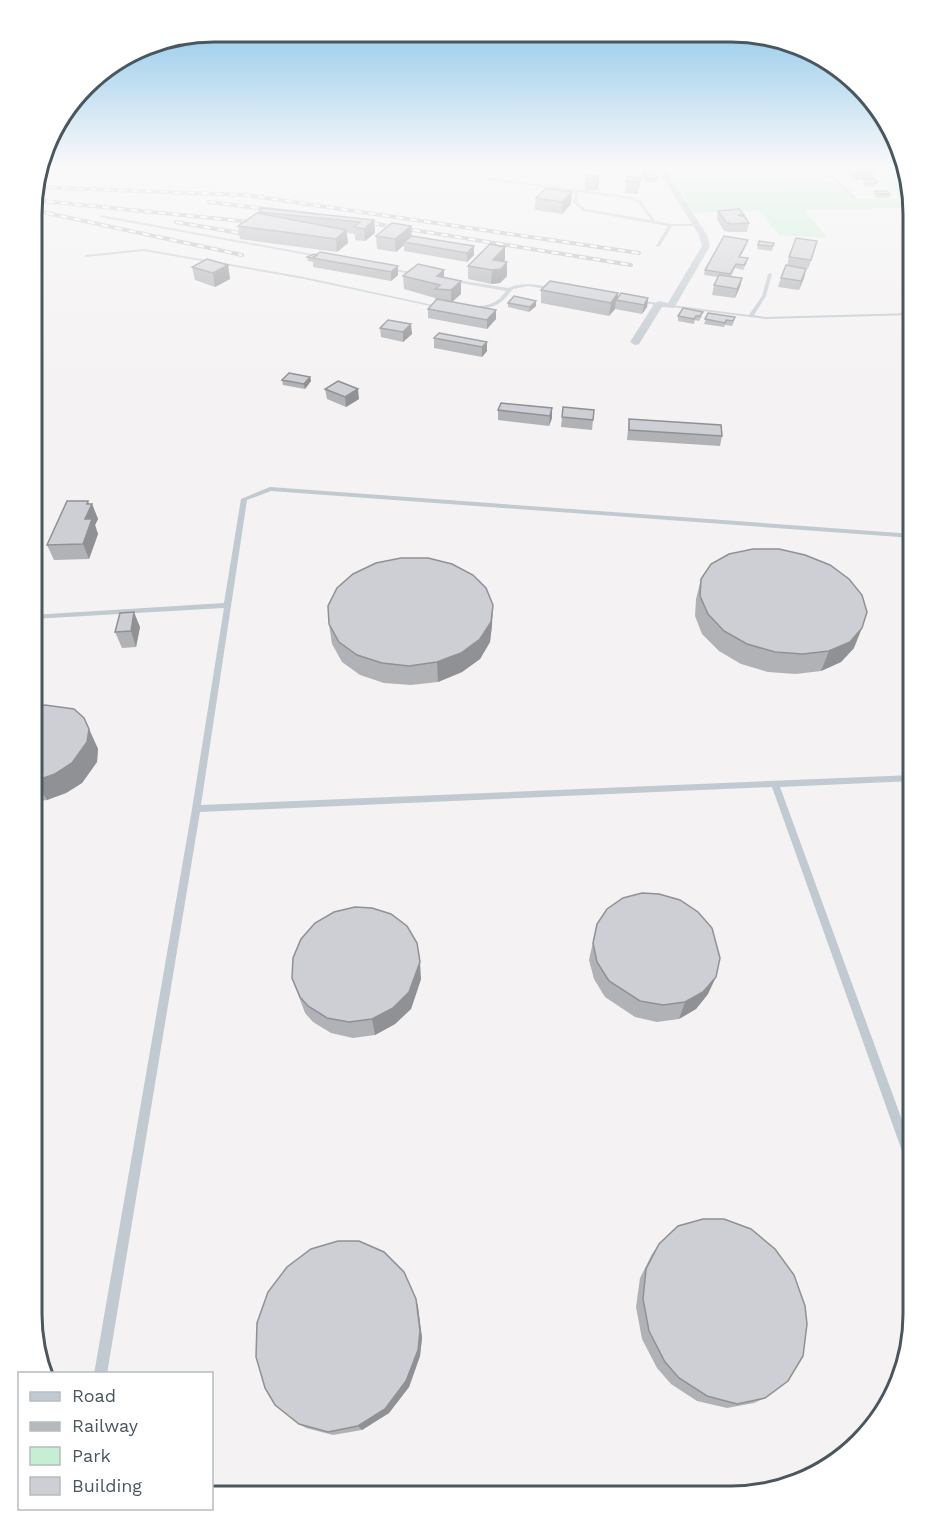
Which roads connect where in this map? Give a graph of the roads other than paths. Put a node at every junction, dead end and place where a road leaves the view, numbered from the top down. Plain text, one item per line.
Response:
1 (212, 236) edge
2 (664, 236) edge
3 (704, 236) edge
4 (658, 246) dead end
5 (86, 256) dead end
6 (325, 257) edge
7 (384, 268) edge
8 (420, 274) edge
9 (770, 274) dead end
10 (443, 278) edge
11 (510, 290) junction
12 (561, 290) edge
13 (626, 300) edge
14 (659, 304) junction
15 (670, 306) junction
16 (444, 308) edge
17 (463, 309) edge
18 (903, 314) edge
19 (750, 317) junction
20 (635, 342) dead end
21 (903, 536) edge
22 (227, 605) junction
23 (42, 616) edge
24 (903, 778) edge
25 (775, 784) junction
26 (196, 809) junction
27 (903, 1137) edge
28 (100, 1372) edge

1 - 6 lane
2 - 4 lane
3 - 15 street
5 - 16 lane
7 - 8 lane
9 - 19 lane
10 - 11 lane
11 - 12 lane
11 - 17 lane
13 - 14 lane
14 - 15 street
14 - 20 street
15 - 19 lane
18 - 19 lane
21 - 22 lane
22 - 23 lane
22 - 26 lane
24 - 25 lane
25 - 26 lane
25 - 27 lane
26 - 28 lane

